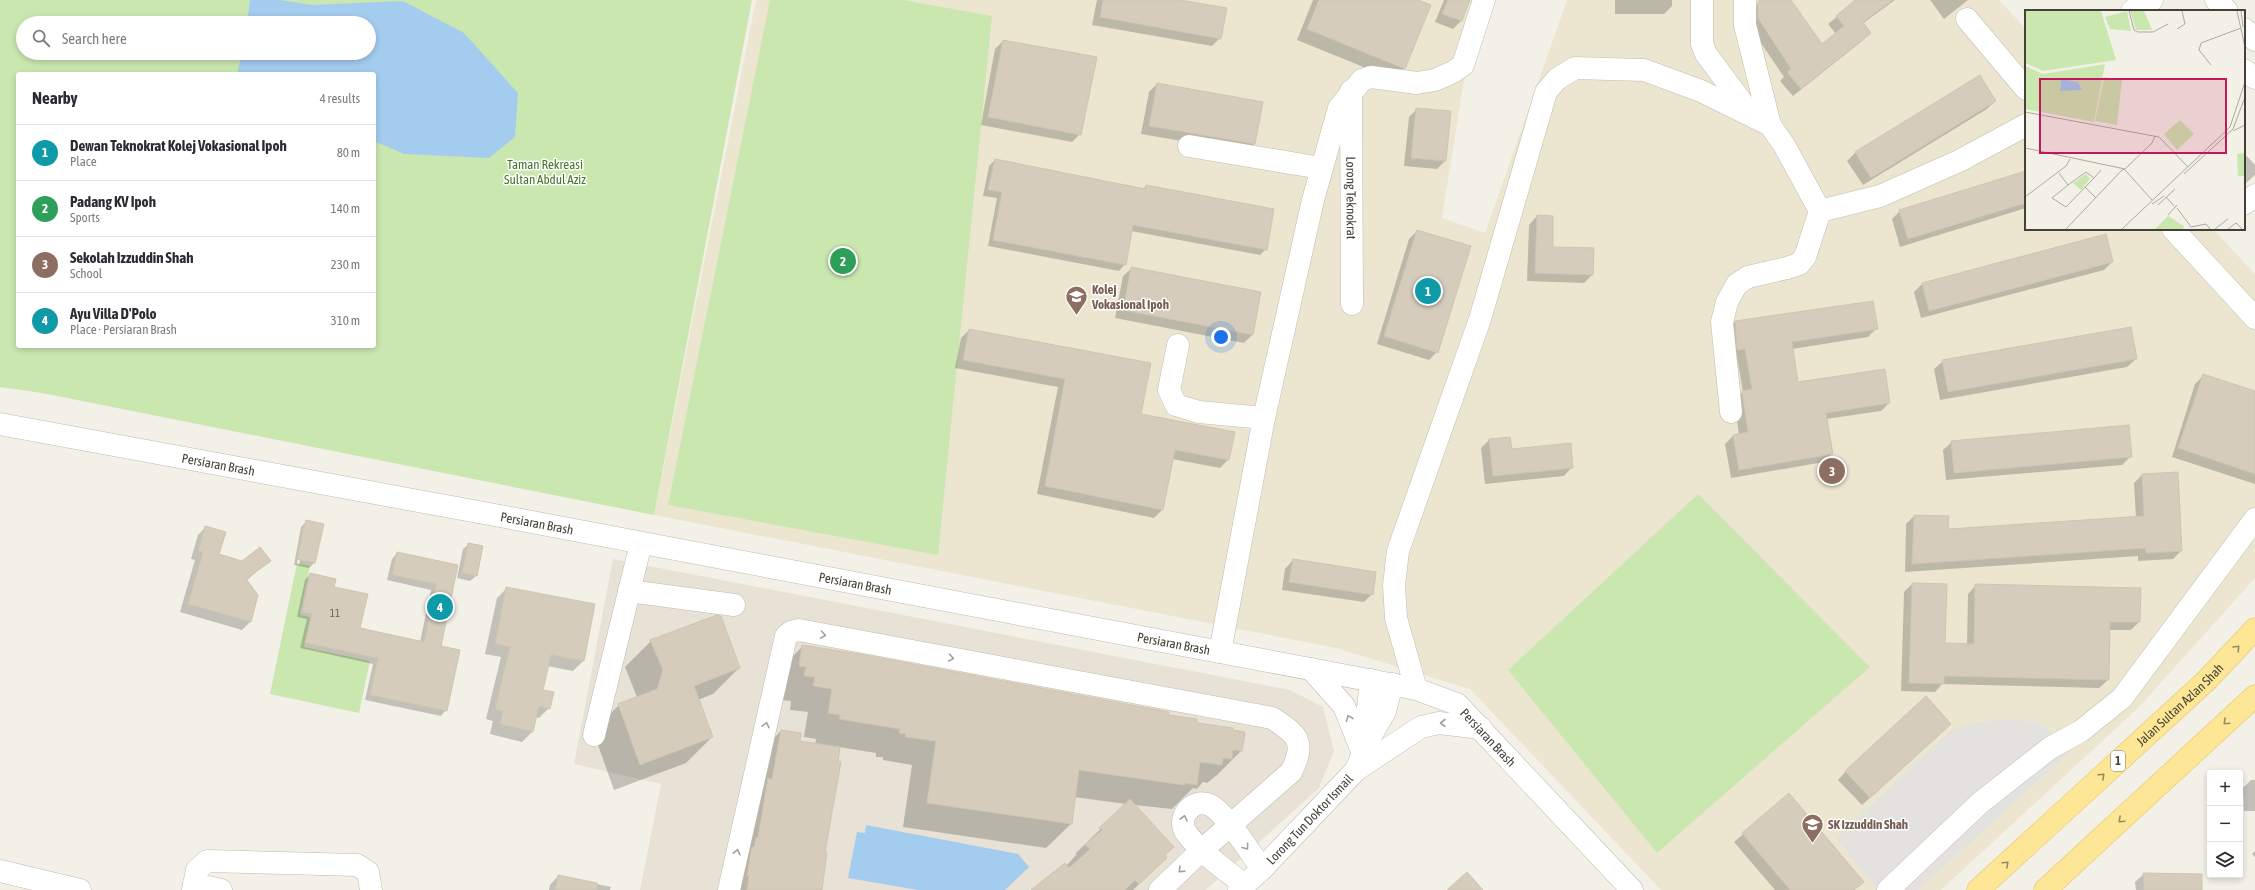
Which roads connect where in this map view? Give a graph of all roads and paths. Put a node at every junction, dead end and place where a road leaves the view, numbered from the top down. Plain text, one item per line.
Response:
1 (1484, 0) edge
2 (1702, 0) edge
3 (1745, 0) edge
4 (2153, 0) edge
5 (2216, 0) edge
6 (2133, 10) edge
7 (2167, 10) edge
8 (2226, 10) edge
9 (1967, 19) dead end
10 (2245, 30) edge
11 (2255, 40) edge
12 (2245, 71) edge
13 (2255, 78) edge
14 (2025, 88) edge
15 (1351, 91) junction
16 (1761, 121) junction
17 (2025, 126) edge
18 (1189, 146) dead end
19 (1321, 168) junction
20 (2255, 195) edge
21 (2245, 203) edge
22 (1820, 211) junction
23 (2174, 230) edge
24 (1352, 304) dead end
25 (2255, 318) edge
26 (1178, 345) dead end
27 (1731, 412) dead end
28 (1264, 418) junction
29 (0, 424) edge
30 (2255, 519) edge
31 (641, 543) junction
32 (629, 591) junction
33 (734, 605) dead end
34 (2255, 629) edge
35 (1220, 652) junction
36 (1311, 669) junction
37 (1381, 682) junction
38 (1416, 688) junction
39 (2255, 696) edge
40 (1481, 728) junction
41 (594, 735) dead end
42 (1363, 755) junction
43 (1231, 826) junction
44 (1202, 850) junction
45 (1262, 869) junction
46 (0, 871) edge
47 (193, 887) edge
48 (1242, 888) edge
49 (80, 890) edge
50 (222, 890) edge
51 (371, 890) edge
52 (729, 890) edge
53 (1160, 890) edge
54 (1632, 890) edge
55 (1888, 890) edge
56 (1978, 890) edge
57 (2045, 890) edge

1 - 15 street
2 - 16 street
3 - 16 street
4 - 6 street
4 - 7 street
5 - 8 street
9 - 14 street
10 - 11 street
12 - 13 street
15 - 19 street
15 - 24 street, Lorong Teknokrat
16 - 22 street
16 - 38 street
17 - 22 street
18 - 19 street
19 - 28 street
20 - 21 street
22 - 27 street
23 - 25 street
26 - 28 street
28 - 35 street
29 - 31 street, Persiaran Brash
30 - 55 street
31 - 32 street
31 - 35 street, Persiaran Brash
32 - 33 street
32 - 41 street
56 -> 34 main road, Jalan Sultan Azlan Shah / 1
35 - 36 street, Persiaran Brash
36 - 37 street, Persiaran Brash
42 -> 36 street
37 - 38 street, Persiaran Brash
37 - 42 street, Lorong Tun Doktor Ismail
38 - 40 street, Persiaran Brash
39 -> 57 main road
40 -> 42 street
40 - 54 street, Persiaran Brash
42 - 45 street, Lorong Tun Doktor Ismail
43 - 44 street
44 -> 43 street
43 -> 45 street
52 -> 43 street
44 - 48 street
44 -> 53 street
45 - 48 street, Lorong Tun Doktor Ismail
46 - 49 street
47 - 50 street
47 - 51 street

